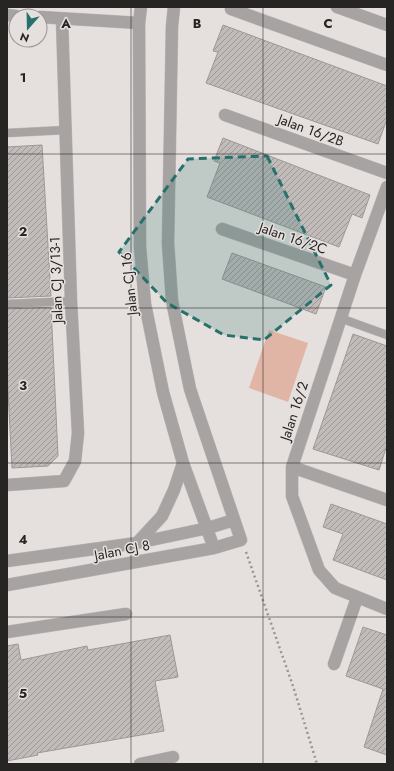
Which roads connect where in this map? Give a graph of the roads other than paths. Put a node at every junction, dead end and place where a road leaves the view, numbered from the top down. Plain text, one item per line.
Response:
1 (141, 7) edge
2 (174, 7) edge
3 (337, 7) edge
4 (231, 8) dead end
5 (48, 18) edge
6 (62, 19) junction
7 (139, 23) junction
8 (387, 25) edge
9 (387, 65) edge
10 (225, 115) dead end
11 (66, 130) junction
12 (7, 133) edge
13 (387, 173) edge
14 (387, 187) edge
15 (385, 200) edge
16 (222, 229) dead end
17 (355, 275) junction
18 (71, 301) junction
19 (7, 304) edge
20 (340, 318) junction
21 (387, 335) edge
22 (183, 463) junction
23 (292, 467) junction
24 (7, 485) edge
25 (387, 500) edge
26 (234, 520) junction
27 (208, 528) junction
28 (137, 543) junction
29 (214, 548) junction
30 (7, 561) edge
31 (7, 585) edge
32 (357, 598) junction
33 (387, 609) edge
34 (126, 614) dead end
35 (7, 632) edge
36 (334, 664) dead end
37 (173, 757) dead end
38 (140, 764) edge

1 - 7 street, Jalan CJ 16
2 - 26 street
3 - 8 street
4 - 9 street
5 - 6 street
6 - 7 street
6 - 11 street, Jalan CJ 3/13-1
7 - 22 street, Jalan CJ 16
10 - 13 street, Jalan 16/2B
11 - 12 lane
11 - 18 street, Jalan CJ 3/13-1
14 - 15 street, Jalan 16/2
15 - 17 street, Jalan 16/2
16 - 17 street, Jalan 16/2C
17 - 20 street, Jalan 16/2
18 - 19 lane
18 - 24 street, Jalan CJ 3/13-1
20 - 21 lane
20 - 23 street, Jalan 16/2
22 - 27 street, Jalan CJ 16
22 - 28 street
23 - 25 street
23 - 32 street, Jalan 16/2
26 - 27 street, Jalan CJ 8
26 - 29 street, Jalan CJ 8
27 - 28 street, Jalan CJ 8
27 - 29 street, Jalan CJ 16
28 - 30 street, Jalan CJ 8
29 - 31 street, Jalan CJ 8
32 - 33 street, Jalan 16/2
32 - 36 street
34 - 35 street
37 - 38 street

